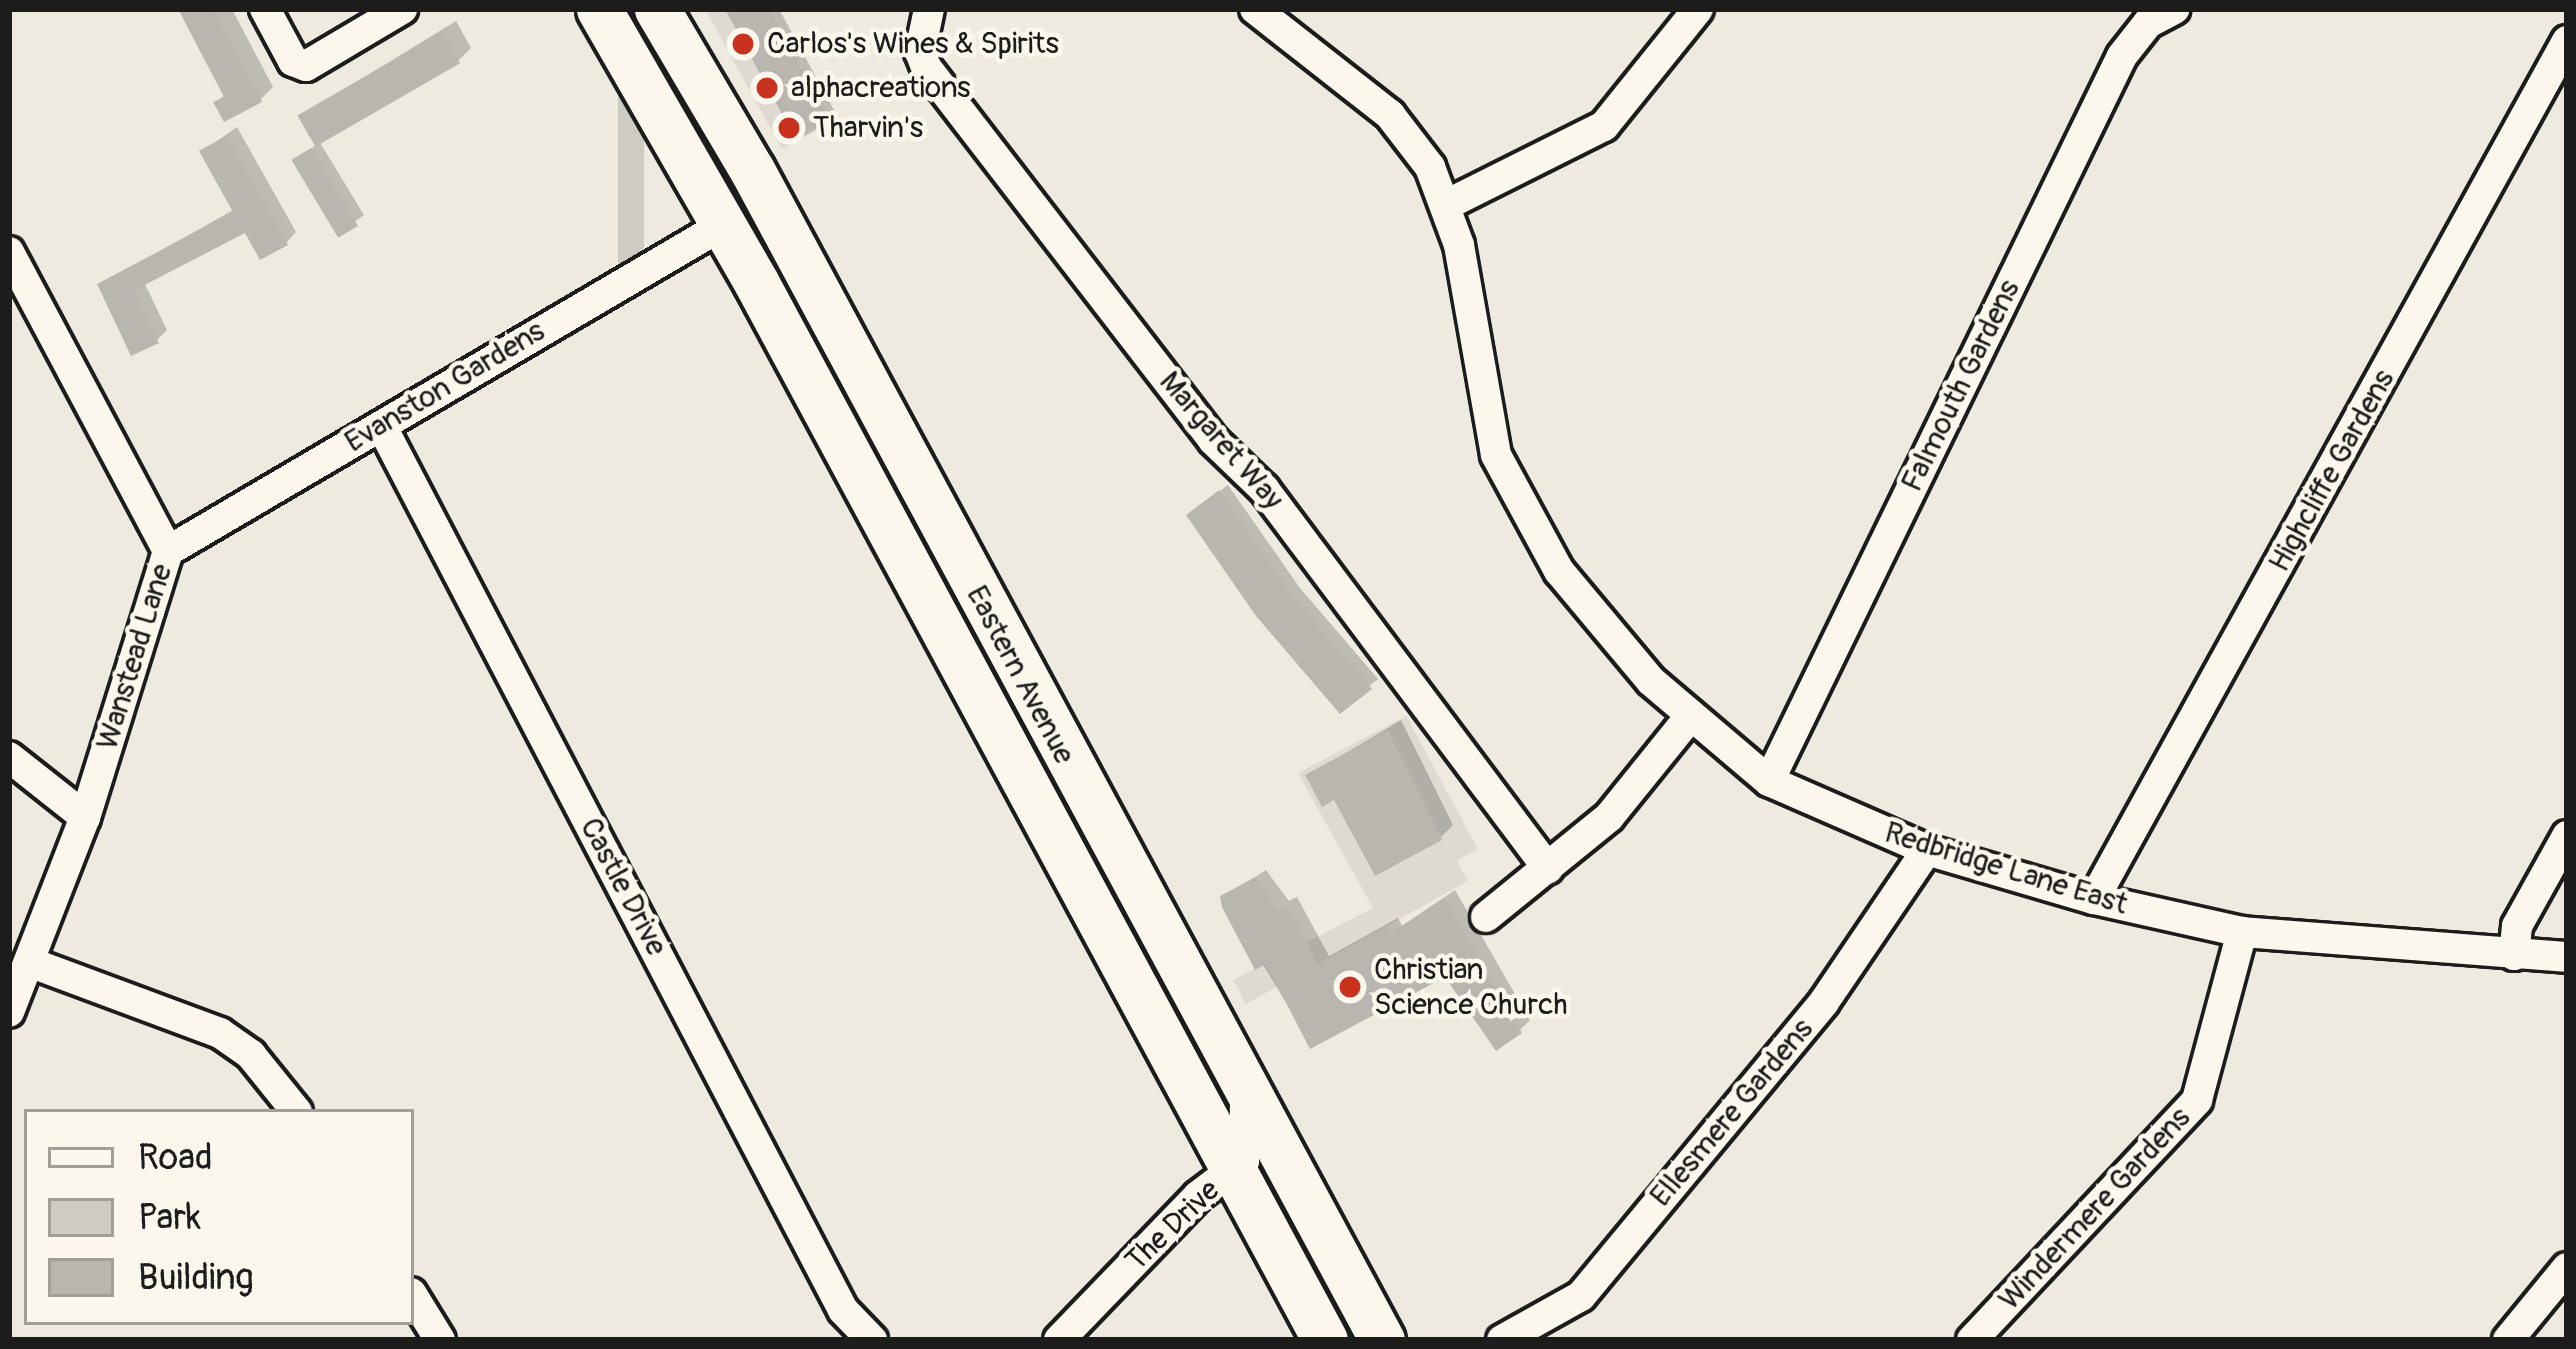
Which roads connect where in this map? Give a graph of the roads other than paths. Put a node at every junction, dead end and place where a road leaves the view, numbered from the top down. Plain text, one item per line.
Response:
1 (265, 9) edge
2 (402, 9) edge
3 (599, 9) edge
4 (657, 9) edge
5 (929, 9) edge
6 (1255, 9) edge
7 (1698, 9) edge
8 (2174, 9) edge
9 (2567, 41) edge
10 (1448, 205) junction
11 (723, 225) junction
12 (9, 252) edge
13 (382, 427) junction
14 (168, 551) junction
15 (1689, 718) junction
16 (9, 757) edge
17 (1769, 781) junction
18 (85, 817) junction
19 (2567, 836) edge
20 (1927, 850) junction
21 (1548, 868) junction
22 (2093, 899) junction
23 (1486, 917) dead end
24 (2242, 932) junction
25 (2514, 955) junction
26 (2567, 957) edge
27 (29, 962) junction
28 (9, 1012) edge
29 (1245, 1097) junction
30 (295, 1109) edge
31 (1233, 1171) junction
32 (2567, 1268) edge
33 (414, 1298) edge
34 (440, 1340) edge
35 (872, 1340) edge
36 (1059, 1340) edge
37 (1325, 1340) edge
38 (1382, 1340) edge
39 (1502, 1340) edge
40 (1972, 1340) edge
41 (2508, 1340) edge

1 - 2 street
3 - 11 highway, Eastern Avenue
4 - 29 highway, Eastern Avenue
5 - 21 street, Margaret Way
6 - 10 street, Redbridge Lane East
7 - 10 street
8 - 17 street, Falmouth Gardens
9 - 22 street, Highcliffe Gardens
10 - 15 street, Redbridge Lane East
11 - 13 street, Evanston Gardens
11 - 31 highway, Eastern Avenue
12 - 14 street, Wanstead Lane
13 - 14 street, Evanston Gardens
13 - 35 street, Castle Drive
14 - 18 street, Wanstead Lane
15 - 17 street, Redbridge Lane East
15 - 21 street
16 - 18 street
17 - 20 street, Redbridge Lane East
18 - 27 street, Wanstead Lane
19 - 25 street
20 - 22 street, Redbridge Lane East
20 - 39 street, Ellesmere Gardens
21 - 23 street
22 - 24 street, Redbridge Lane East
24 - 25 street, Redbridge Lane East
24 - 40 street, Windermere Gardens
25 - 26 street, Redbridge Lane East
27 - 28 street, Wanstead Lane
27 - 30 street
29 - 31 street, The Drive
29 - 38 highway, Eastern Avenue
31 - 36 street, The Drive
31 - 37 highway, Eastern Avenue
32 - 41 street
33 - 34 street

